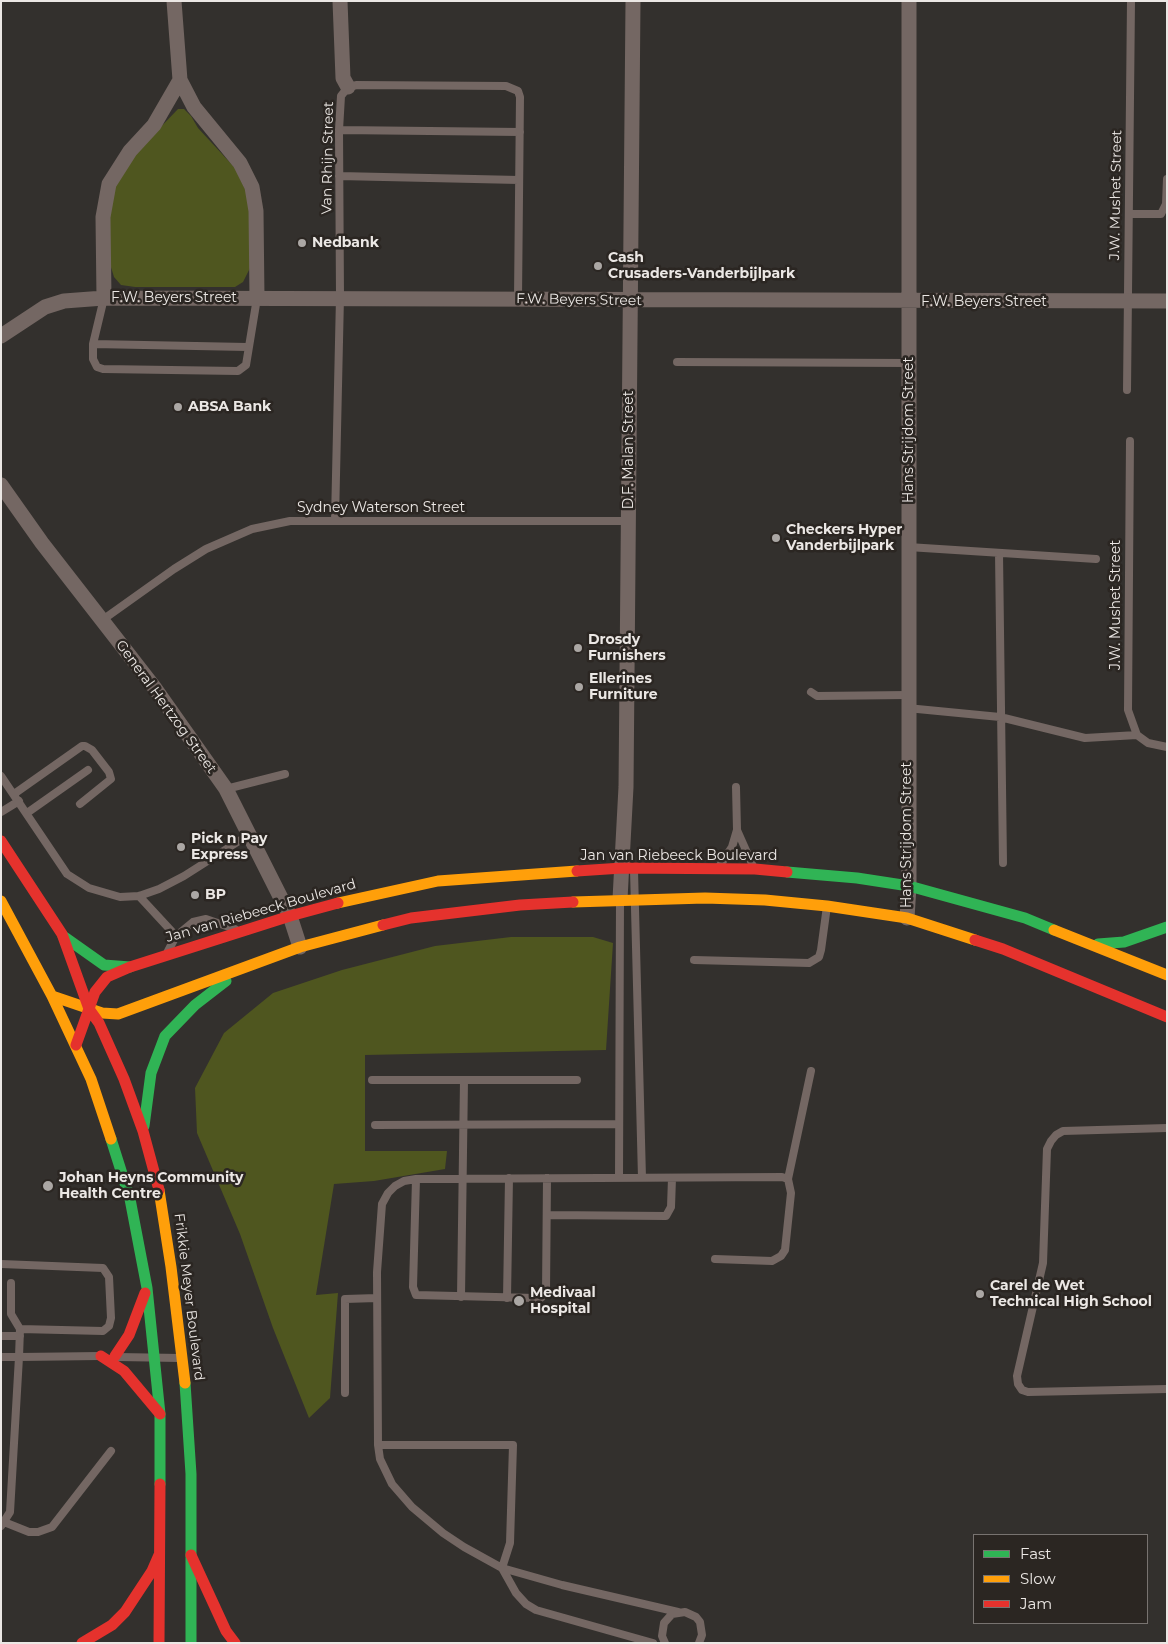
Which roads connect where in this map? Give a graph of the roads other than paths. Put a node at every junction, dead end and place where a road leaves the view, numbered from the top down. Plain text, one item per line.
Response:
1 (174, 1) edge
2 (340, 1) edge
3 (633, 1) edge
4 (909, 1) edge
5 (1131, 1) edge
6 (180, 80) junction
7 (348, 88) junction
8 (339, 130) junction
9 (520, 132) junction
10 (338, 176) junction
11 (1167, 179) edge
12 (519, 180) junction
13 (1129, 214) junction
14 (340, 297) junction
15 (104, 298) junction
16 (257, 298) junction
17 (518, 298) junction
18 (630, 301) junction
19 (910, 302) junction
20 (1128, 302) junction
21 (1167, 302) edge
22 (1, 336) edge
23 (93, 344) junction
24 (247, 346) junction
25 (677, 362) dead end
26 (909, 363) junction
27 (1127, 390) dead end
28 (1130, 440) dead end
29 (1, 486) edge
30 (335, 520) junction
31 (629, 521) junction
32 (908, 547) junction
33 (999, 553) junction
34 (1096, 560) dead end
35 (101, 621) junction
36 (811, 692) dead end
37 (907, 701) junction
38 (1000, 718) junction
39 (1137, 735) junction
40 (1167, 747) edge
41 (88, 770) dead end
42 (285, 774) dead end
43 (1, 776) edge
44 (4, 786) edge
45 (736, 787) dead end
46 (226, 789) junction
47 (14, 794) junction
48 (19, 801) junction
49 (80, 804) dead end
50 (1, 812) edge
51 (27, 813) junction
52 (737, 830) junction
53 (250, 834) junction
54 (1, 841) edge
55 (1003, 863) dead end
56 (628, 868) junction
57 (718, 868) junction
58 (755, 869) junction
59 (909, 886) junction
60 (139, 896) junction
61 (627, 899) junction
62 (1, 901) edge
63 (827, 906) junction
64 (290, 916) junction
65 (907, 918) junction
66 (1167, 927) edge
67 (240, 931) junction
68 (62, 934) junction
69 (176, 936) junction
70 (1093, 944) junction
71 (300, 947) junction
72 (166, 955) junction
73 (694, 960) dead end
74 (252, 964) junction
75 (130, 967) junction
76 (1167, 975) edge
77 (52, 996) junction
78 (89, 1009) junction
79 (1167, 1017) edge
80 (76, 1045) junction
81 (811, 1071) dead end
82 (372, 1080) dead end
83 (464, 1080) junction
84 (577, 1080) dead end
85 (619, 1124) junction
86 (375, 1125) dead end
87 (463, 1125) junction
88 (1167, 1128) edge
89 (143, 1131) junction
90 (509, 1178) junction
91 (547, 1178) junction
92 (619, 1178) junction
93 (642, 1178) junction
94 (672, 1178) junction
95 (416, 1179) junction
96 (463, 1179) junction
97 (788, 1179) junction
98 (547, 1215) junction
99 (715, 1260) dead end
100 (1, 1264) edge
101 (11, 1283) dead end
102 (147, 1288) junction
103 (461, 1297) junction
104 (377, 1298) junction
105 (507, 1298) junction
106 (20, 1332) junction
107 (1, 1336) edge
108 (101, 1356) junction
109 (115, 1356) junction
110 (1, 1357) edge
111 (19, 1357) junction
112 (182, 1358) junction
113 (155, 1359) junction
114 (1167, 1389) edge
115 (345, 1393) dead end
116 (160, 1414) junction
117 (378, 1445) junction
118 (111, 1451) dead end
119 (3, 1524) edge
120 (191, 1554) junction
121 (159, 1555) junction
122 (502, 1568) junction
123 (678, 1612) junction
124 (82, 1643) edge
125 (160, 1643) edge
126 (191, 1643) edge
127 (235, 1643) edge
128 (653, 1643) edge
129 (665, 1643) edge
130 (699, 1643) edge

1 - 6 street
2 - 7 street
3 - 18 street, D.F. Malan Street
4 - 19 street, Hans Strijdom Street
5 - 13 lane, J.W. Mushet Street
6 - 15 street
6 - 16 street
7 - 8 lane, Van Rhijn Street
7 - 9 lane, Van Rhijn Street
8 - 9 lane
8 - 10 lane, Van Rhijn Street
9 - 12 lane, Van Rhijn Street
10 - 12 lane
10 - 14 lane, Van Rhijn Street
11 - 13 lane
12 - 17 lane, Van Rhijn Street
13 - 20 lane, J.W. Mushet Street
14 - 16 street, F.W. Beyers Street
14 - 17 street, F.W. Beyers Street
14 - 30 lane, Van Rhijn Street
15 - 16 street, F.W. Beyers Street
15 - 22 street, F.W. Beyers Street
15 - 23 lane
16 - 24 lane
17 - 18 street, F.W. Beyers Street
18 - 19 street, F.W. Beyers Street
18 - 31 street, D.F. Malan Street
19 - 20 street, F.W. Beyers Street
19 - 26 street, Hans Strijdom Street
20 - 21 street, F.W. Beyers Street
20 - 27 lane, J.W. Mushet Street
23 - 24 lane
23 - 24 lane
25 - 26 lane
26 - 32 street, Hans Strijdom Street
28 - 39 lane, J.W. Mushet Street
29 - 35 street, General Hertzog Street
30 - 31 lane, Sydney Waterson Street
30 - 35 lane, Sydney Waterson Street
31 - 56 street, D.F. Malan Street
32 - 33 lane
32 - 37 street, Hans Strijdom Street
33 - 34 lane
33 - 38 lane
35 - 46 street, General Hertzog Street
36 - 37 lane
37 - 38 lane
37 - 59 street, Hans Strijdom Street
38 - 39 lane
38 - 55 lane
39 - 40 lane
41 - 51 lane
42 - 46 lane
43 - 44 lane
44 - 47 lane
45 - 52 lane
46 - 53 street, General Hertzog Street
47 - 48 lane
47 - 49 lane
48 - 50 lane
48 - 51 lane
51 - 60 lane
52 - 57 lane
52 - 58 lane
53 - 60 lane
53 - 64 street, General Hertzog Street
54 - 68 street, Frikkie Meyer Boulevard
56 - 57 street, Jan van Riebeeck Boulevard
56 - 61 street, D.F. Malan Street
56 - 64 street, Jan van Riebeeck Boulevard
57 - 58 street, Jan van Riebeeck Boulevard
58 - 59 street, Jan van Riebeeck Boulevard
59 - 65 street, Hans Strijdom Street
59 - 70 street, Jan van Riebeeck Boulevard
60 - 69 lane
61 - 63 street
61 - 71 street
61 - 85 lane
61 - 93 lane
62 - 77 street
63 - 65 street
63 - 73 lane
64 - 67 street, Jan van Riebeeck Boulevard
64 - 71 street, General Hertzog Street
65 - 79 street
66 - 70 street
67 - 69 lane
67 - 72 street, Jan van Riebeeck Boulevard
68 - 75 street
68 - 78 street, Frikkie Meyer Boulevard
69 - 72 lane
70 - 76 street, Jan van Riebeeck Boulevard
71 - 74 street
72 - 75 street, Jan van Riebeeck Boulevard
74 - 78 street
74 - 89 street
75 - 78 street, Jan van Riebeeck Boulevard
77 - 78 street
77 - 80 street
78 - 80 street, Jan van Riebeeck Boulevard
78 - 89 street, Frikkie Meyer Boulevard
80 - 102 street
81 - 97 lane
82 - 83 lane
83 - 84 lane
83 - 87 lane
85 - 87 lane
85 - 92 lane
86 - 87 lane
87 - 96 lane
88 - 114 lane
89 - 112 street, Frikkie Meyer Boulevard
90 - 91 lane
90 - 96 lane
90 - 105 lane
91 - 92 lane
91 - 98 lane
92 - 93 lane
93 - 94 lane
94 - 97 lane
94 - 98 lane
95 - 96 lane
95 - 103 lane
95 - 104 lane
96 - 103 lane
97 - 99 lane
98 - 105 lane
100 - 106 lane
101 - 106 lane
102 - 109 street
102 - 113 street
103 - 105 lane
104 - 115 lane
104 - 117 lane
106 - 107 lane
106 - 111 lane
108 - 109 lane
108 - 111 lane
108 - 116 street
109 - 113 lane
110 - 111 lane
111 - 119 lane
112 - 113 lane
112 - 120 street, Frikkie Meyer Boulevard
113 - 116 street
116 - 121 street
117 - 122 lane
117 - 122 lane
118 - 119 lane
120 - 126 street, Frikkie Meyer Boulevard
120 - 127 street
121 - 124 street
121 - 125 street
122 - 123 lane
122 - 128 lane
123 - 129 lane
123 - 130 lane

